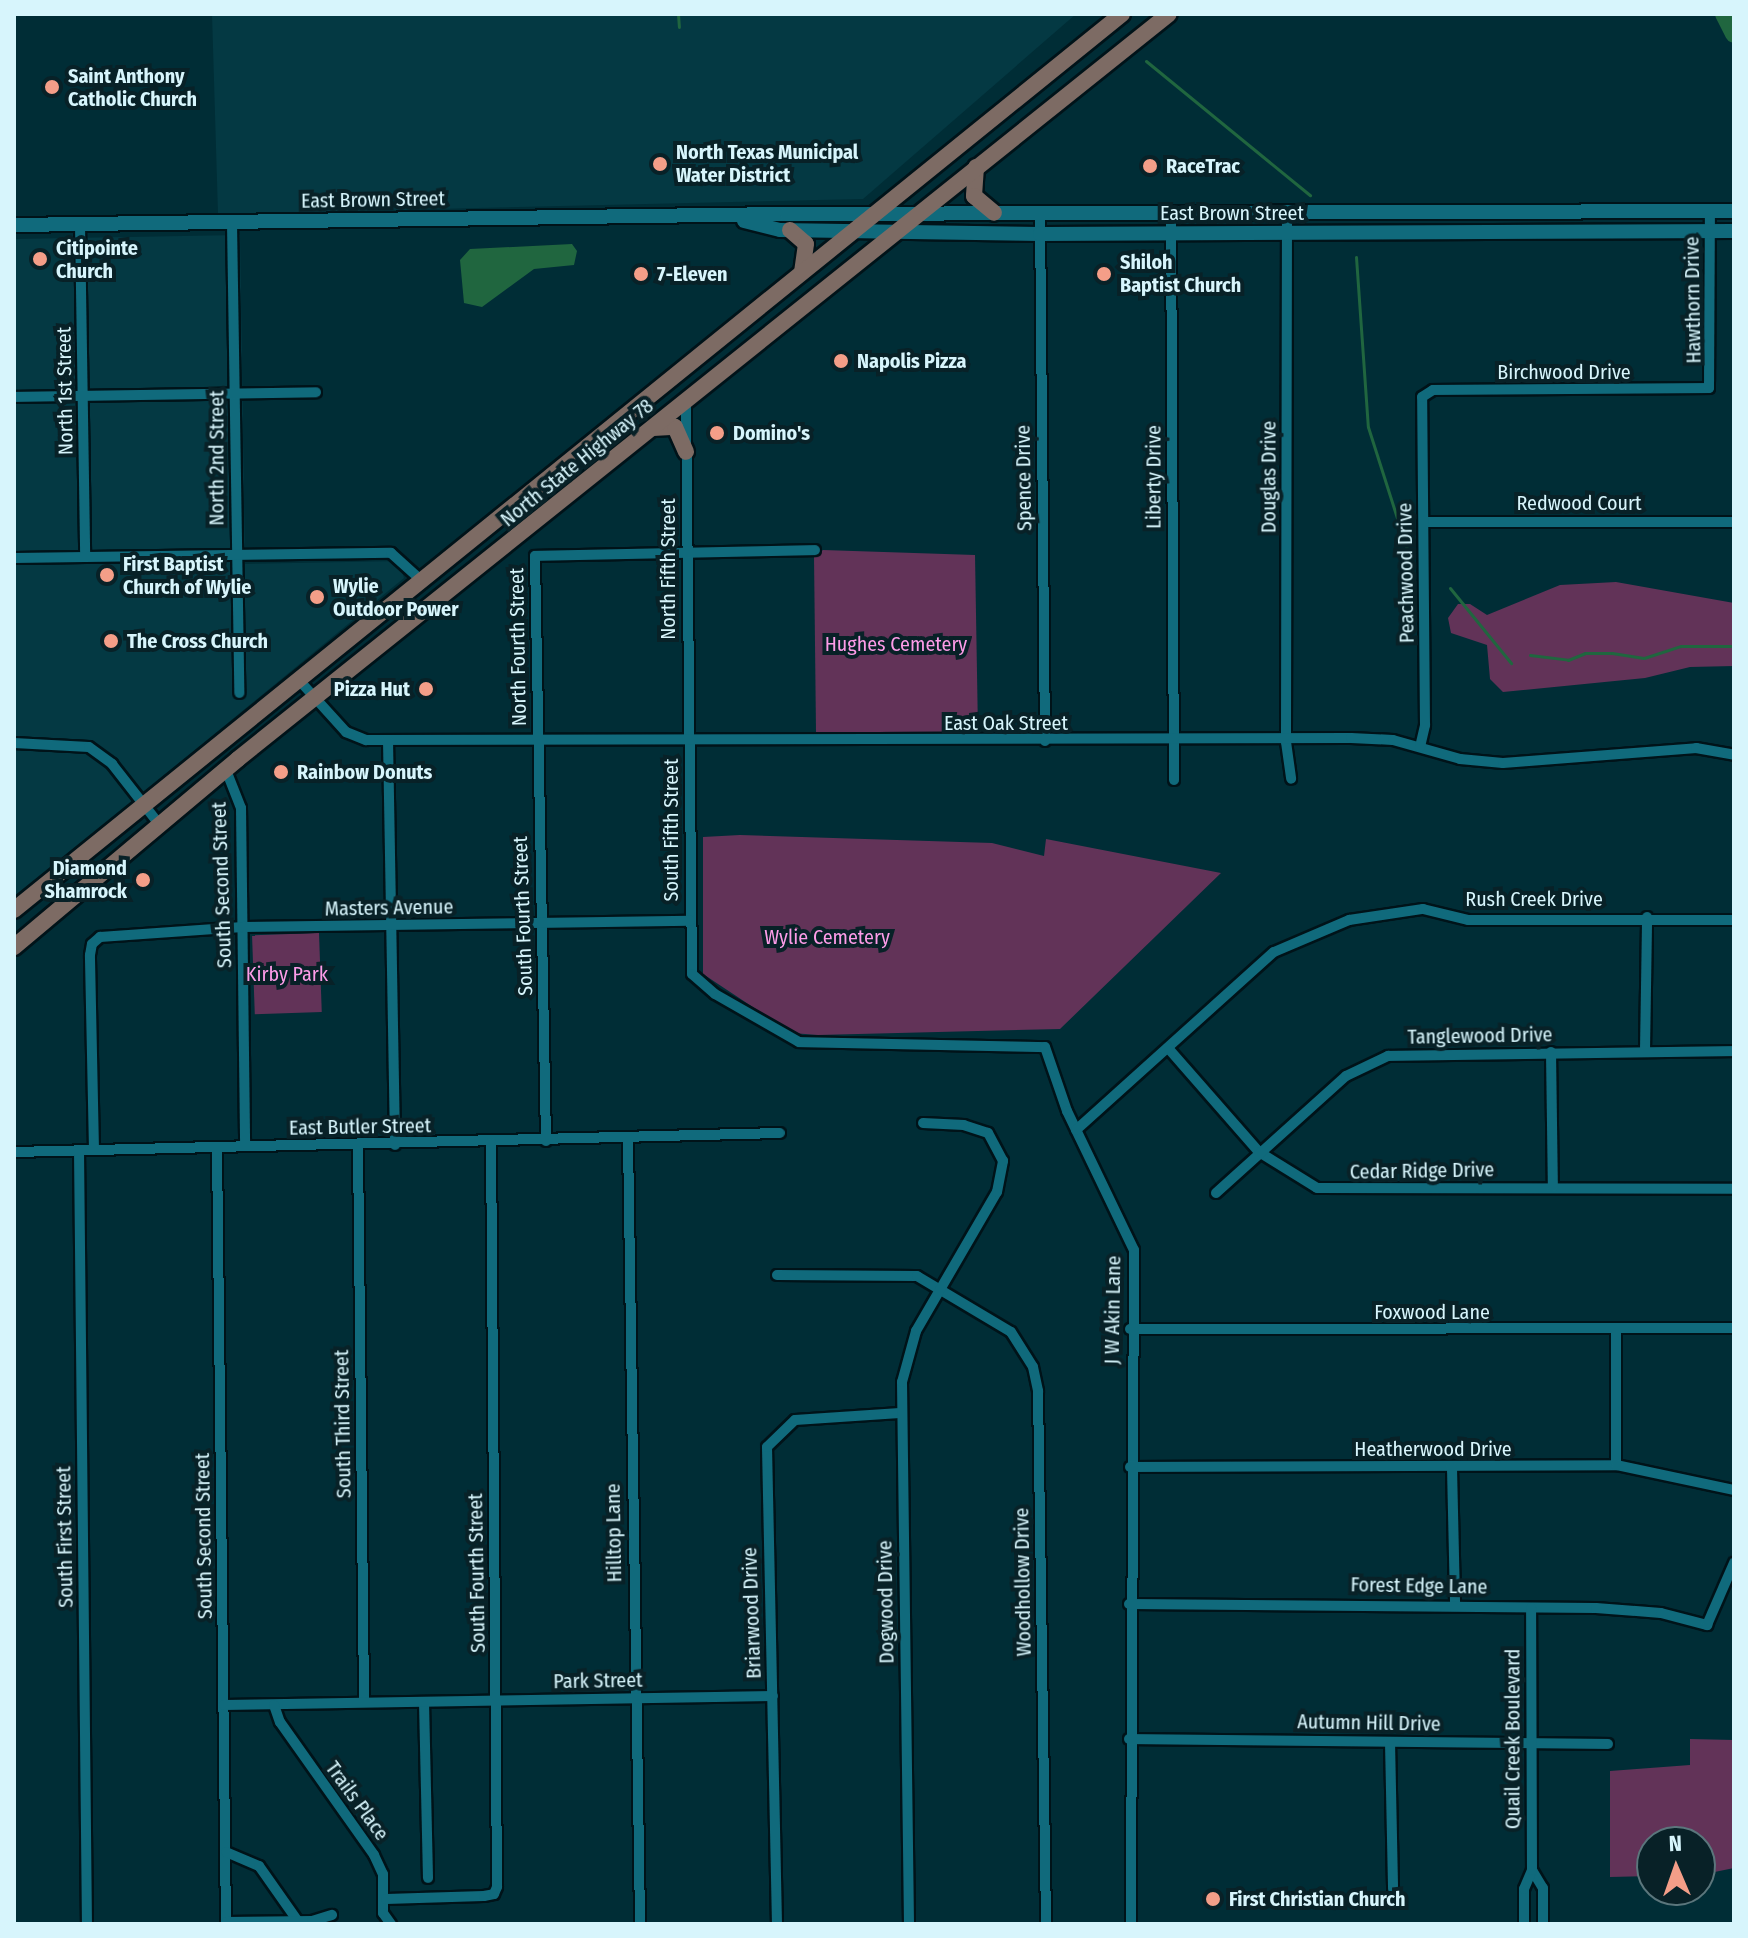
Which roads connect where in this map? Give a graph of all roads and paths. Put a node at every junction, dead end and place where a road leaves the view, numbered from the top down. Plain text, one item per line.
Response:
1 (1122, 14) edge
2 (1169, 14) edge
3 (976, 167) junction
4 (1567, 210) junction
5 (1710, 210) junction
6 (1734, 211) edge
7 (1287, 212) junction
8 (994, 213) junction
9 (1171, 213) junction
10 (876, 214) junction
11 (919, 214) junction
12 (1040, 214) junction
13 (733, 217) junction
14 (232, 223) junction
15 (14, 225) edge
16 (80, 225) junction
17 (790, 230) junction
18 (1568, 230) junction
19 (1711, 230) junction
20 (855, 231) junction
21 (897, 231) junction
22 (1734, 231) edge
23 (1287, 232) junction
24 (1171, 233) junction
25 (1040, 234) junction
26 (802, 272) junction
27 (1709, 388) joint
28 (316, 392) dead end
29 (235, 394) junction
30 (14, 397) edge
31 (84, 397) junction
32 (1422, 397) joint
33 (686, 401) junction
34 (653, 428) junction
35 (686, 452) junction
36 (1424, 522) junction
37 (1734, 522) edge
38 (815, 550) dead end
39 (685, 553) junction
40 (236, 555) junction
41 (85, 557) junction
42 (14, 558) edge
43 (420, 579) junction
44 (298, 679) junction
45 (239, 693) dead end
46 (317, 700) junction
47 (538, 737) junction
48 (688, 738) junction
49 (388, 740) junction
50 (1045, 741) junction
51 (1173, 741) junction
52 (1286, 742) junction
53 (14, 743) edge
54 (1420, 747) junction
55 (1734, 755) edge
56 (226, 770) junction
57 (1291, 779) dead end
58 (1174, 780) dead end
59 (145, 805) junction
60 (159, 824) junction
61 (14, 910) edge
62 (1647, 917) junction
63 (1734, 920) edge
64 (690, 921) junction
65 (542, 924) junction
66 (243, 927) junction
67 (391, 927) junction
68 (14, 947) edge
69 (1168, 1048) junction
70 (1645, 1051) junction
71 (1734, 1051) edge
72 (1551, 1052) junction
73 (923, 1123) dead end
74 (1076, 1130) junction
75 (780, 1133) dead end
76 (628, 1140) junction
77 (546, 1141) junction
78 (491, 1143) junction
79 (245, 1145) junction
80 (395, 1145) junction
81 (358, 1146) junction
82 (217, 1147) junction
83 (79, 1150) junction
84 (94, 1150) junction
85 (14, 1152) edge
86 (1259, 1152) junction
87 (1553, 1187) junction
88 (1734, 1189) edge
89 (1216, 1193) dead end
90 (777, 1275) dead end
91 (938, 1286) junction
92 (1734, 1328) edge
93 (1130, 1329) junction
94 (1616, 1330) junction
95 (900, 1413) junction
96 (1616, 1465) junction
97 (1130, 1467) junction
98 (1452, 1468) junction
99 (1734, 1490) edge
100 (1734, 1563) edge
101 (1455, 1603) junction
102 (1129, 1604) junction
103 (1531, 1608) junction
104 (773, 1696) junction
105 (635, 1698) junction
106 (496, 1701) junction
107 (364, 1702) junction
108 (424, 1702) junction
109 (224, 1705) junction
110 (274, 1705) junction
111 (1129, 1739) junction
112 (1390, 1742) junction
113 (1531, 1742) junction
114 (1608, 1744) dead end
115 (226, 1852) junction
116 (1532, 1870) junction
117 (428, 1878) dead end
118 (1393, 1889) dead end
119 (386, 1899) junction
120 (332, 1915) dead end
121 (297, 1920) junction
122 (226, 1923) edge
123 (87, 1924) edge
124 (391, 1924) edge
125 (640, 1924) edge
126 (777, 1924) edge
127 (909, 1924) edge
128 (1046, 1924) edge
129 (1131, 1924) edge
130 (1524, 1924) edge
131 (1543, 1924) edge

1 - 10 main road, North State Highway 78
2 - 3 main road, North State Highway 78
3 - 8 main road
3 - 11 main road, North State Highway 78
4 - 5 main road, East Brown Street
4 - 7 main road, East Brown Street
4 - 18 main road
5 - 6 main road, East Brown Street
5 - 19 street, Hawthorn Drive
7 - 9 main road, East Brown Street
7 - 23 street, Douglas Drive
8 - 11 main road, East Brown Street
8 - 12 main road, East Brown Street
9 - 12 main road, East Brown Street
9 - 24 street, Liberty Drive
10 - 11 main road, East Brown Street
10 - 13 main road, East Brown Street
10 - 20 main road, North State Highway 78
11 - 21 main road, North State Highway 78
12 - 25 street, Spence Drive
13 - 14 main road, East Brown Street
13 - 17 main road, East Brown Street
14 - 16 main road, East Brown Street
14 - 29 street, North 2nd Street
15 - 16 main road, East Brown Street
16 - 31 street, North 1st Street
17 - 20 main road, East Brown Street
17 - 26 main road
18 - 19 main road, East Brown Street
18 - 23 main road, East Brown Street
19 - 22 main road, East Brown Street
19 - 27 street, Hawthorn Drive
20 - 21 main road, East Brown Street
20 - 26 main road, North State Highway 78
21 - 25 main road, East Brown Street
21 - 33 main road, North State Highway 78
23 - 24 main road, East Brown Street
23 - 52 street, Douglas Drive
24 - 25 main road, East Brown Street
24 - 51 street, Liberty Drive
25 - 50 street, Spence Drive
26 - 43 main road, North State Highway 78
27 - 32 street, Birchwood Drive
28 - 29 street
29 - 31 street
29 - 40 street, North 2nd Street
30 - 31 street
31 - 41 street, North 1st Street
32 - 36 street, Peachwood Drive
33 - 34 main road, North State Highway 78
33 - 35 street, North Fifth Street
34 - 35 main road
34 - 46 main road, North State Highway 78
35 - 39 street, North Fifth Street
36 - 37 street, Redwood Court
36 - 54 street, Peachwood Drive
38 - 39 street
39 - 47 street, North Fourth Street
39 - 48 street, North Fifth Street
40 - 41 street
40 - 43 street
40 - 45 street, North 2nd Street
41 - 42 street
43 - 44 main road, North State Highway 78
44 - 46 street, East Oak Street
44 - 59 main road, North State Highway 78
46 - 49 street, East Oak Street
46 - 56 main road, North State Highway 78
47 - 48 street, East Oak Street
47 - 49 street, East Oak Street
47 - 65 street, South Fourth Street
48 - 50 street, East Oak Street
48 - 64 street, South Fifth Street
49 - 67 street
50 - 51 street, East Oak Street
51 - 52 street, East Oak Street
51 - 58 street, Liberty Drive
52 - 54 street, East Oak Street
52 - 57 street, Douglas Drive
53 - 59 street
54 - 55 street, East Oak Street
56 - 60 main road, North State Highway 78
56 - 66 street, South Second Street
59 - 60 street
59 - 61 main road, North State Highway 78
60 - 68 main road, North State Highway 78
62 - 63 street, Rush Creek Drive
62 - 69 street, Rush Creek Drive
62 - 70 street
64 - 65 street, Masters Avenue
64 - 74 street, J W Akin Lane
65 - 67 street, Masters Avenue
65 - 77 street, South Fourth Street
66 - 67 street, Masters Avenue
66 - 79 street, South Second Street
66 - 84 street, Masters Avenue
67 - 80 street
69 - 74 street, Rush Creek Drive
69 - 86 street, Cedar Ridge Drive
70 - 71 street, Tanglewood Drive
70 - 72 street, Tanglewood Drive
72 - 86 street, Tanglewood Drive
72 - 87 street
73 - 91 street, Dogwood Drive
74 - 93 street, J W Akin Lane
75 - 76 street, East Butler Street
76 - 77 street, East Butler Street
76 - 105 street, Hilltop Lane
77 - 78 street, East Butler Street
78 - 80 street, East Butler Street
78 - 106 street, South Fourth Street
79 - 81 street, East Butler Street
79 - 82 street, East Butler Street
80 - 81 street, East Butler Street
81 - 107 street, South Third Street
82 - 84 street, East Butler Street
82 - 109 street, South Second Street
83 - 84 street, East Butler Street
83 - 85 street, East Butler Street
83 - 123 street, South First Street
86 - 87 street, Cedar Ridge Drive
86 - 89 street, Tanglewood Drive
87 - 88 street, Cedar Ridge Drive
90 - 91 street, Woodhollow Drive
91 - 95 street, Dogwood Drive
91 - 128 street, Woodhollow Drive
92 - 94 street, Foxwood Lane
93 - 94 street, Foxwood Lane
93 - 97 street, J W Akin Lane
94 - 96 street
95 - 104 street, Briarwood Drive
95 - 127 street, Dogwood Drive
96 - 98 street, Heatherwood Drive
96 - 99 street, Heatherwood Drive
97 - 98 street, Heatherwood Drive
97 - 102 street, J W Akin Lane
98 - 101 street
100 - 103 street, Forest Edge Lane
101 - 102 street, Forest Edge Lane
101 - 103 street, Forest Edge Lane
102 - 111 street, J W Akin Lane
103 - 113 street, Quail Creek Boulevard
104 - 105 street, Park Street
104 - 126 street, Briarwood Drive
105 - 106 street, Park Street
105 - 125 street, Hilltop Lane
106 - 108 street, Park Street
106 - 119 street, South Fourth Street
107 - 108 street, Park Street
107 - 110 street, Park Street
108 - 117 street
109 - 110 street, Park Street
109 - 115 street, South Second Street
110 - 119 street, Trails Place
111 - 112 street, Autumn Hill Drive
111 - 129 street, J W Akin Lane
112 - 113 street, Autumn Hill Drive
112 - 118 street
113 - 114 street, Autumn Hill Drive
113 - 116 street, Quail Creek Boulevard
115 - 121 street
115 - 122 street, South Second Street
116 - 130 street, Quail Creek Boulevard
116 - 131 street, Quail Creek Boulevard
119 - 124 street, Trails Place
120 - 121 street
121 - 122 street

